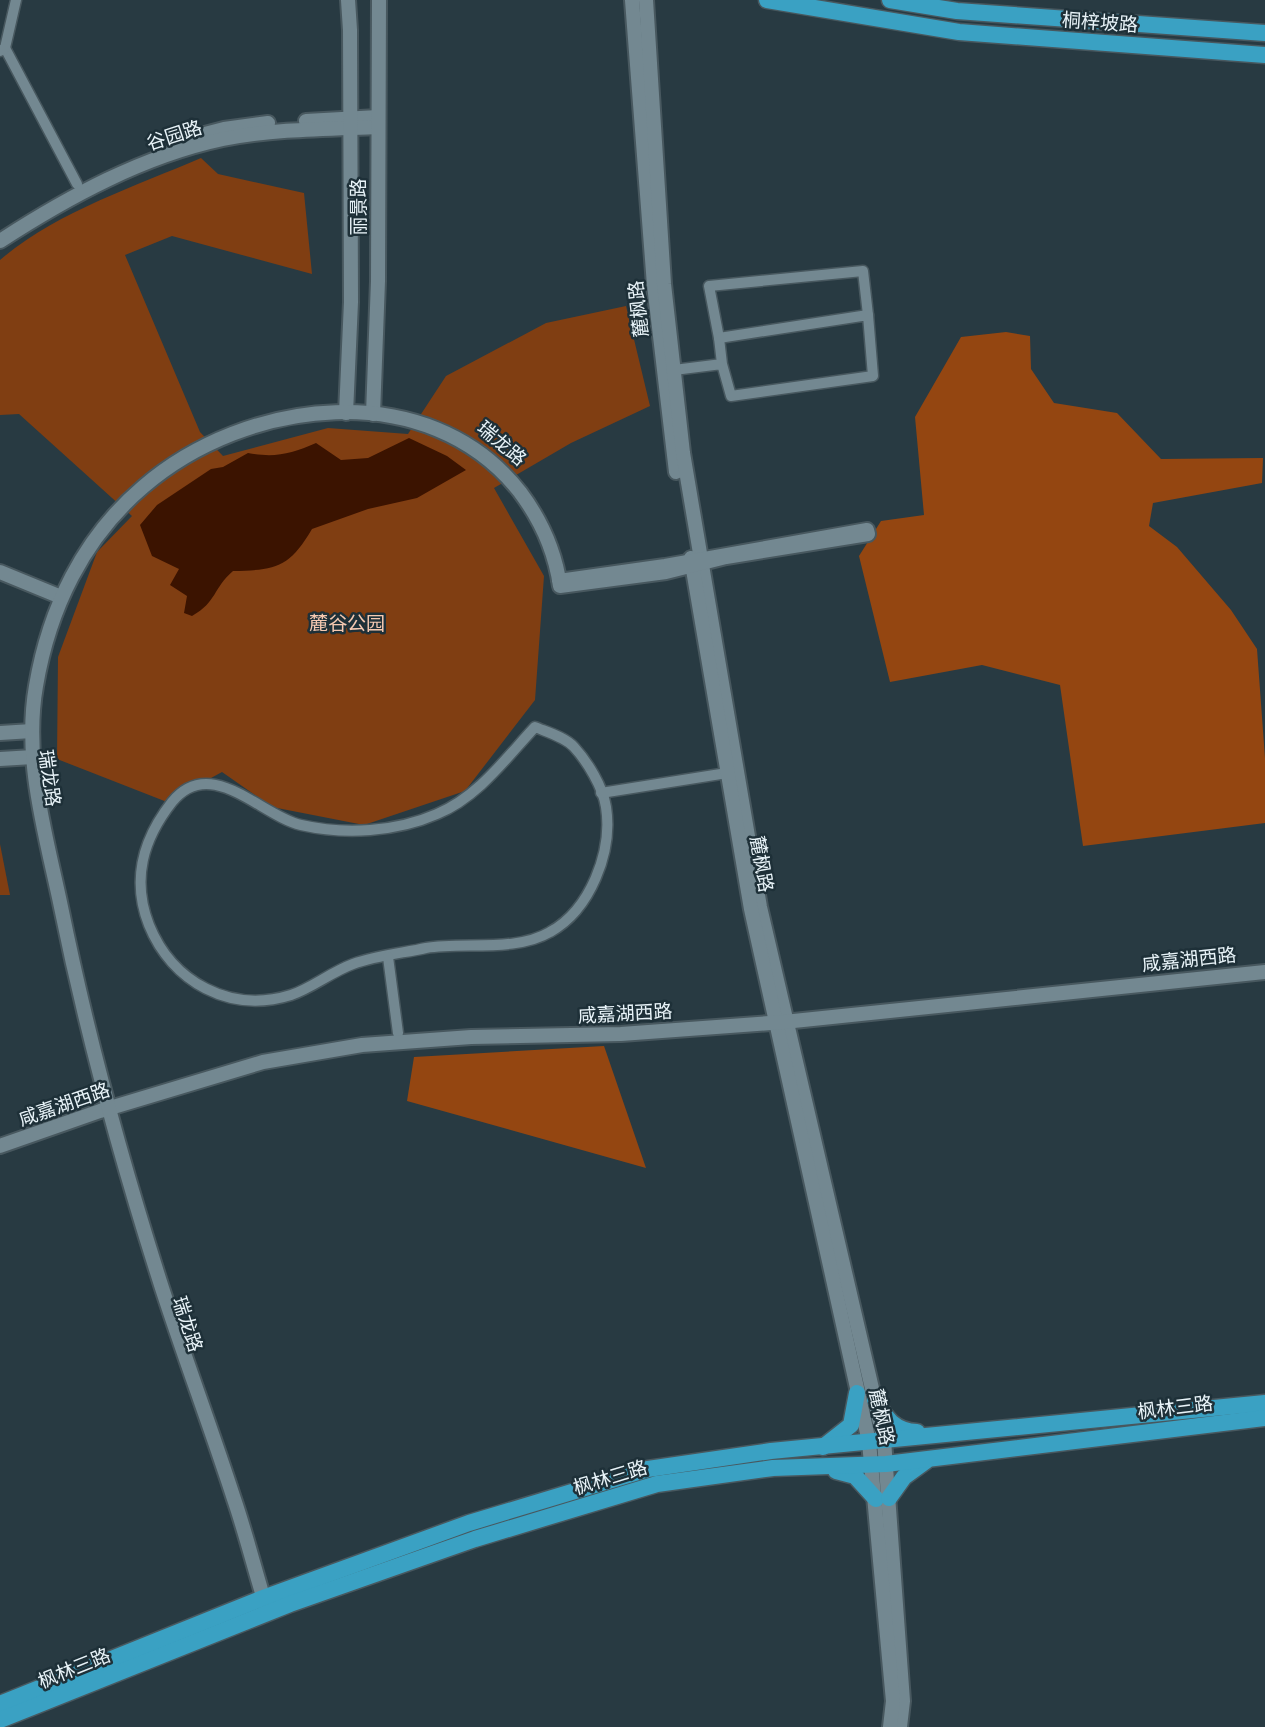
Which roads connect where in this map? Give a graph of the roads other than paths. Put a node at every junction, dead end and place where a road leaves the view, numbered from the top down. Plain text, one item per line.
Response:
1 (16, 0) edge
2 (348, 0) edge
3 (379, 0) edge
4 (632, 0) edge
5 (646, 0) edge
6 (766, 0) edge
7 (890, 0) edge
8 (958, 5) edge
9 (1265, 33) edge
10 (2, 50) edge
11 (1265, 55) edge
12 (378, 122) junction
13 (350, 123) junction
14 (77, 184) junction
15 (0, 230) edge
16 (0, 241) edge
17 (868, 316) junction
18 (719, 338) junction
19 (722, 363) junction
20 (674, 370) junction
21 (346, 410) junction
22 (373, 411) junction
23 (697, 562) junction
24 (0, 572) edge
25 (0, 578) edge
26 (58, 598) junction
27 (28, 732) junction
28 (0, 733) edge
29 (29, 757) junction
30 (0, 759) edge
31 (727, 773) junction
32 (601, 793) junction
33 (388, 957) junction
34 (1265, 962) edge
35 (1265, 972) edge
36 (779, 1017) junction
37 (398, 1033) junction
38 (105, 1105) junction
39 (0, 1137) edge
40 (0, 1146) edge
41 (857, 1393) junction
42 (1265, 1394) edge
43 (874, 1400) junction
44 (1265, 1403) edge
45 (1243, 1413) junction
46 (1265, 1418) edge
47 (1265, 1428) edge
48 (954, 1433) junction
49 (876, 1441) junction
50 (823, 1447) junction
51 (932, 1458) junction
52 (879, 1464) junction
53 (817, 1466) junction
54 (882, 1498) junction
55 (263, 1606) junction
56 (0, 1704) edge
57 (0, 1720) edge
58 (890, 1727) edge
59 (900, 1727) edge

1 - 10 street
2 - 13 main road, 丽景路
3 - 12 main road, 丽景路
4 - 23 main road, 麓枫路
5 - 20 main road
6 - 11 main road, 桐梓坡路
7 - 8 main road, 桐梓坡路
8 - 9 main road, 桐梓坡路
10 - 14 street
12 - 13 main road, 谷园路
12 - 22 main road, 丽景路
13 - 14 main road, 谷园路
13 - 16 main road, 谷园路
13 - 21 main road, 丽景路
14 - 15 main road, 谷园路
17 - 18 street
17 - 18 street
17 - 19 street
18 - 19 street
19 - 20 street
20 - 23 main road
21 - 22 main road, 瑞龙路
21 - 26 main road, 瑞龙路
22 - 23 main road, 瑞龙路
23 - 23 main road
23 - 31 main road, 麓枫路
23 - 36 main road
24 - 26 main road
25 - 26 main road
26 - 27 main road, 瑞龙路
27 - 28 main road
27 - 29 main road, 瑞龙路
29 - 30 main road
29 - 38 main road, 瑞龙路
31 - 32 street
31 - 36 main road, 麓枫路
32 - 33 street
32 - 33 street
33 - 37 street
34 - 36 main road, 咸嘉湖西路
35 - 36 main road, 咸嘉湖西路
36 - 37 main road, 咸嘉湖西路
36 - 38 main road, 咸嘉湖西路
36 - 41 main road, 麓枫路
36 - 43 main road
37 - 38 main road, 咸嘉湖西路
38 - 39 main road, 咸嘉湖西路
38 - 40 main road, 咸嘉湖西路
38 - 55 main road, 瑞龙路
41 - 49 main road, 麓枫路
41 - 50 main road
42 - 45 main road
43 - 48 main road
43 - 49 main road
44 - 45 main road, 枫林三路
45 - 46 main road, 枫林三路
45 - 47 main road
45 - 48 main road, 枫林三路
45 - 51 main road, 枫林三路
48 - 49 main road, 枫林三路
49 - 50 main road, 枫林三路
49 - 52 main road, 麓枫路
50 - 55 main road, 枫林三路
51 - 52 main road, 枫林三路
51 - 54 main road
52 - 53 main road, 枫林三路
52 - 54 main road, 麓枫路
53 - 54 main road
53 - 55 main road, 枫林三路
54 - 58 main road, 麓枫路
54 - 59 main road, 麓枫路
55 - 56 main road, 枫林三路
55 - 57 main road, 枫林三路

